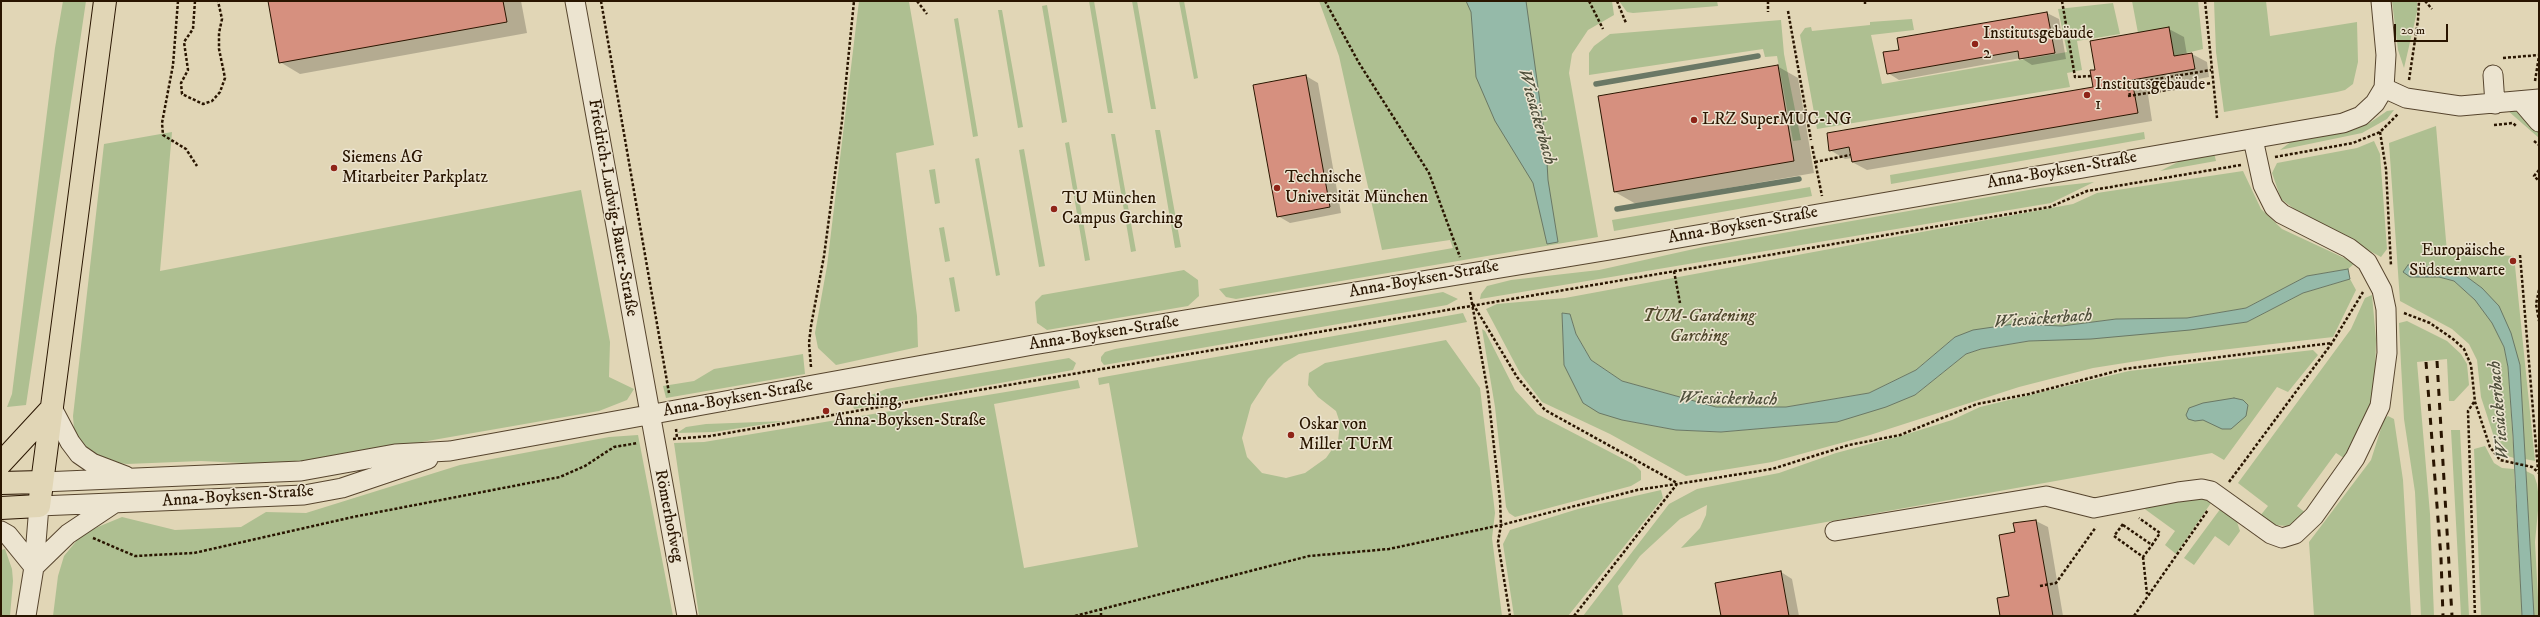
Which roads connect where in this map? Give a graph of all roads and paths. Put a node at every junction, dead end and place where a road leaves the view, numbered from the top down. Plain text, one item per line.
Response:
1 (105, 1) edge
2 (178, 1) edge
3 (195, 1) edge
4 (218, 1) edge
5 (575, 1) edge
6 (601, 1) edge
7 (854, 1) edge
8 (917, 1) edge
9 (1325, 1) edge
10 (1589, 1) edge
11 (1616, 1) edge
12 (1768, 1) edge
13 (2062, 1) edge
14 (2205, 1) edge
15 (2381, 1) edge
16 (2419, 1) edge
17 (2424, 1) edge
18 (2432, 9) dead end
19 (1788, 11) dead end
20 (1768, 12) dead end
21 (927, 14) dead end
22 (1626, 23) dead end
23 (1603, 29) dead end
24 (2539, 56) edge
25 (2503, 58) dead end
26 (2211, 70) junction
27 (2494, 75) dead end
28 (2091, 76) dead end
29 (2212, 83) junction
30 (2384, 88) junction
31 (2406, 98) junction
32 (2530, 100) edge
33 (2495, 104) junction
34 (2217, 118) dead end
35 (2494, 125) dead end
36 (2518, 128) dead end
37 (2534, 129) edge
38 (2380, 132) dead end
39 (2253, 139) junction
40 (1811, 140) dead end
41 (2539, 145) edge
42 (1812, 146) dead end
43 (1850, 156) dead end
44 (1815, 162) junction
45 (2257, 162) junction
46 (197, 166) dead end
47 (2539, 170) edge
48 (2539, 181) edge
49 (1825, 212) junction
50 (2520, 255) dead end
51 (2391, 260) junction
52 (1674, 271) junction
53 (2384, 272) junction
54 (1465, 273) junction
55 (2539, 290) edge
56 (1680, 303) dead end
57 (1473, 304) junction
58 (2386, 309) junction
59 (2539, 321) edge
60 (2332, 343) junction
61 (814, 386) junction
62 (2475, 402) junction
63 (52, 408) junction
64 (672, 411) junction
65 (649, 415) junction
66 (677, 438) junction
67 (654, 440) junction
68 (450, 451) junction
69 (1, 463) edge
70 (2538, 472) edge
71 (134, 479) junction
72 (42, 482) junction
73 (1, 483) edge
74 (1677, 484) junction
75 (2218, 496) junction
76 (115, 503) junction
77 (39, 506) junction
78 (2124, 506) junction
79 (1, 508) edge
80 (1501, 525) junction
81 (2123, 525) junction
82 (77, 527) junction
83 (1, 531) edge
84 (1835, 532) dead end
85 (2152, 545) junction
86 (2144, 557) junction
87 (34, 567) junction
88 (2040, 586) dead end
89 (2147, 595) junction
90 (1101, 609) junction
91 (26, 616) edge
92 (687, 616) edge
93 (1075, 616) edge
94 (1101, 616) edge
95 (1510, 616) edge
96 (1574, 616) edge
97 (2134, 616) edge
98 (2475, 616) edge

1 - 63 main road
2 - 46 path
3 - 4 path
5 - 65 street, Friedrich-Ludwig-Bauer-Straße
6 - 64 path
7 - 61 path
8 - 21 path
9 - 54 path
10 - 23 path
11 - 22 path
12 - 20 path
13 - 28 path
14 - 26 path
15 - 30 street
16 - 31 path
17 - 18 path
19 - 40 path
24 - 25 path
24 - 32 path
26 - 29 path
26 - 29 path
27 - 33 street
29 - 34 path
30 - 31 street
30 - 39 street, Anna-Boyksen-Straße
31 - 33 street
32 - 33 street
32 - 37 street
35 - 36 path
37 - 41 path
38 - 51 path
39 - 45 street
39 - 49 street, Anna-Boyksen-Straße
42 - 44 path
43 - 44 path
44 - 49 path
45 - 52 path
45 - 53 street
47 - 48 path
49 - 54 street, Anna-Boyksen-Straße
50 - 70 path
51 - 53 path
51 - 53 path
52 - 56 path
52 - 57 path
53 - 58 street
53 - 60 path
54 - 57 path
54 - 61 street, Anna-Boyksen-Straße
55 - 59 path
57 - 66 path
57 - 74 path
57 - 80 path
58 - 62 path
58 - 75 street
60 - 74 path
60 - 75 path
61 - 64 street, Anna-Boyksen-Straße
62 - 70 path
62 - 98 path
63 - 69 main road
63 - 71 street, Anna-Boyksen-Straße
63 - 72 main road
64 - 65 street, Anna-Boyksen-Straße
64 - 66 path
65 - 67 street, Römerhofweg
65 - 68 street, Anna-Boyksen-Straße
66 - 67 path
67 - 82 path
67 - 92 street, Römerhofweg
68 - 71 street, Anna-Boyksen-Straße
68 - 76 street, Anna-Boyksen-Straße
71 - 72 street, Anna-Boyksen-Straße
72 - 73 main road
72 - 77 main road
74 - 80 path
74 - 96 path
75 - 78 street
75 - 89 path
76 - 77 street, Anna-Boyksen-Straße
76 - 82 street, Anna-Boyksen-Straße
77 - 79 main road
77 - 87 street
78 - 81 path
78 - 84 street
78 - 85 path
78 - 88 path
80 - 90 path
80 - 95 path
81 - 85 path
81 - 86 path
82 - 87 street, Anna-Boyksen-Straße
83 - 87 street
85 - 86 path
86 - 89 path
87 - 91 street
89 - 97 path
90 - 93 path
90 - 94 path

